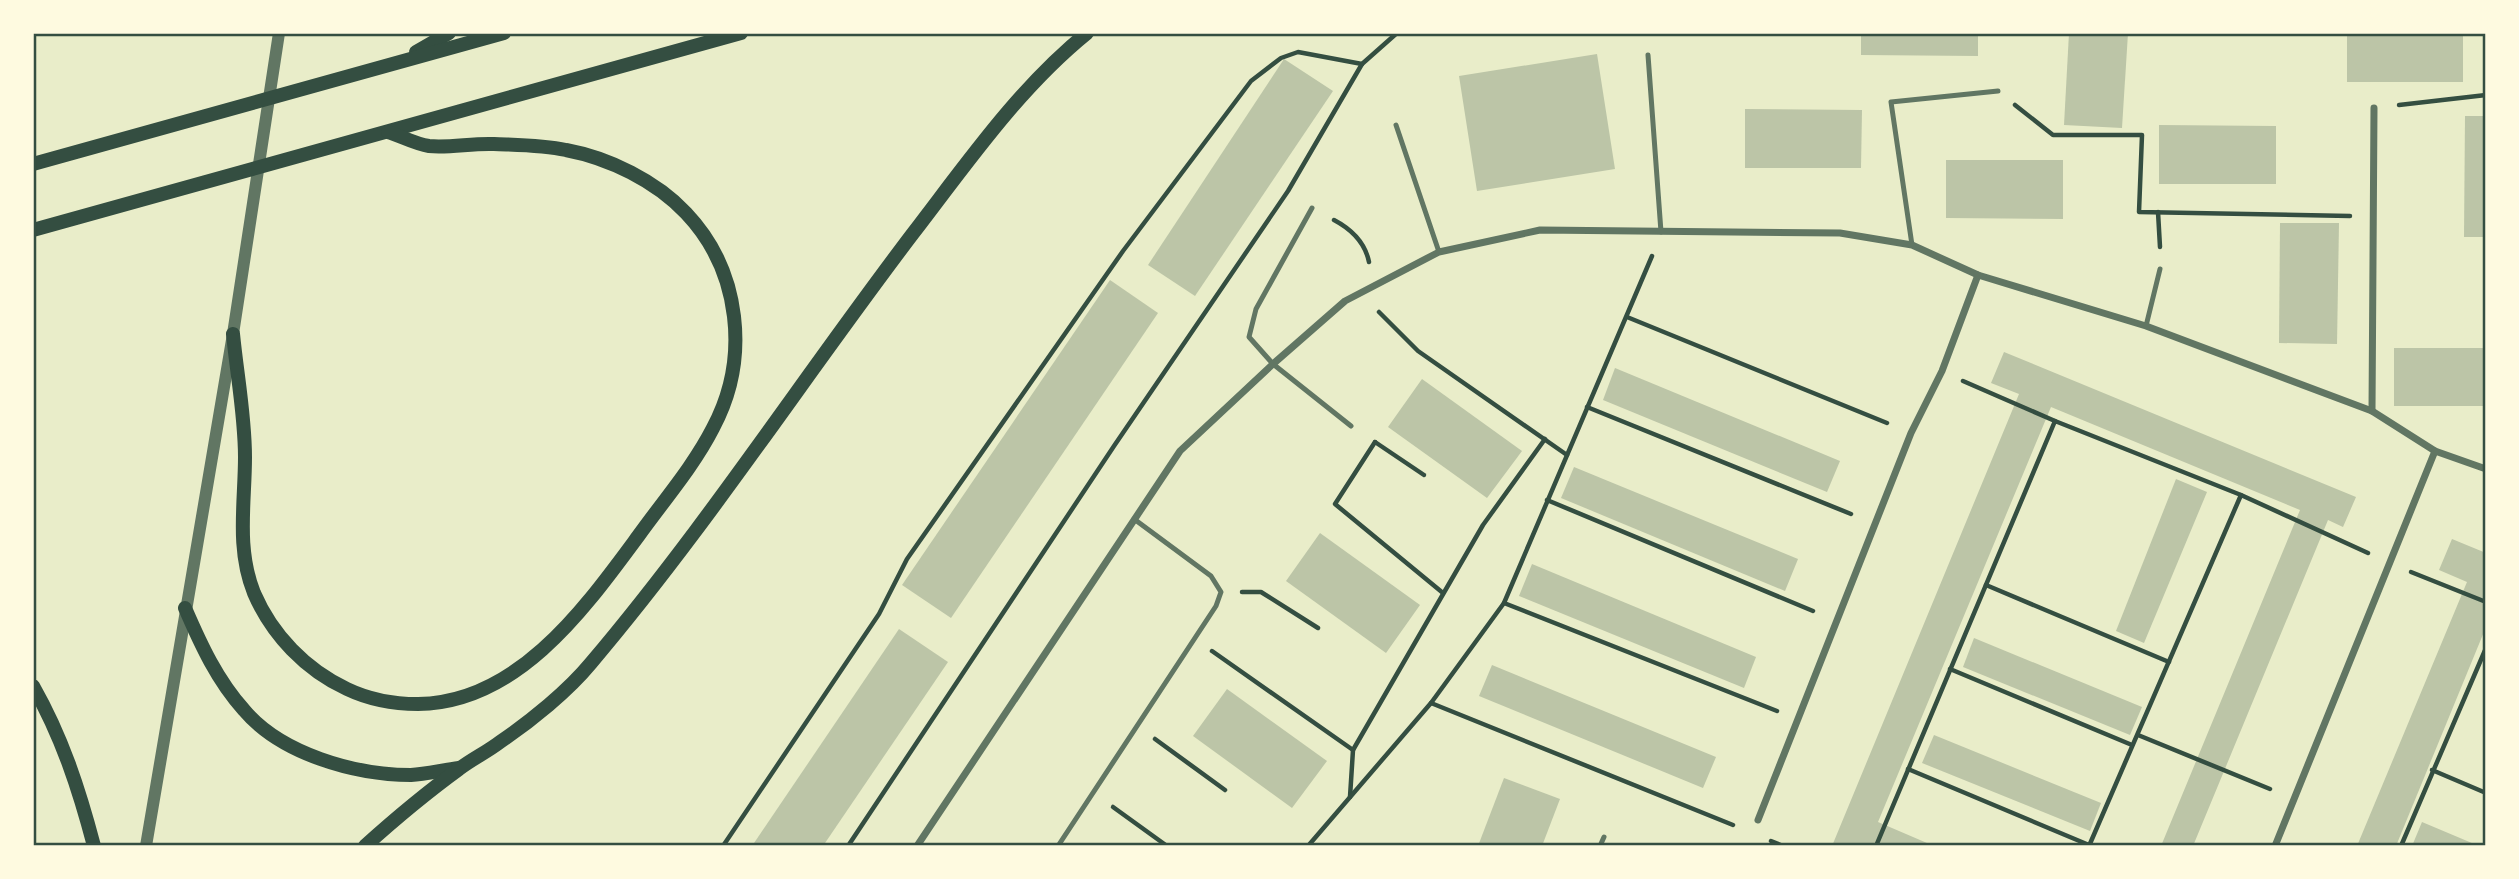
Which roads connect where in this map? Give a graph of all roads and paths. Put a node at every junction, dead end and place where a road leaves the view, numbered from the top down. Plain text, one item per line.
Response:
1 (278, 33) edge
2 (449, 33) edge
3 (504, 33) edge
4 (741, 33) edge
5 (1087, 33) edge
6 (1397, 33) edge
7 (1648, 55) dead end
8 (397, 63) junction
9 (1362, 64) junction
10 (1998, 91) joint
11 (2486, 95) edge
12 (2374, 108) joint
13 (1396, 125) dead end
14 (388, 132) junction
15 (33, 164) edge
16 (1288, 191) junction
17 (1312, 208) junction
18 (2158, 212) junction
19 (2374, 216) junction
20 (33, 230) edge
21 (1661, 232) junction
22 (1912, 245) junction
23 (1439, 252) junction
24 (2160, 269) joint
25 (1978, 275) junction
26 (1373, 286) junction
27 (1627, 317) junction
28 (2146, 326) junction
29 (233, 334) junction
30 (1273, 364) junction
31 (1942, 371) junction
32 (1587, 407) junction
33 (2372, 411) junction
34 (2055, 421) junction
35 (1351, 426) joint
36 (1911, 433) junction
37 (1545, 439) junction
38 (1375, 442) junction
39 (2435, 451) junction
40 (1567, 455) junction
41 (2486, 469) edge
42 (1424, 475) dead end
43 (2241, 495) junction
44 (1547, 500) junction
45 (1134, 519) junction
46 (1875, 524) junction
47 (2390, 563) junction
48 (1986, 585) junction
49 (1221, 592) junction
50 (1443, 593) junction
51 (2486, 602) edge
52 (1504, 603) junction
53 (185, 608) junction
54 (1837, 620) junction
55 (1318, 628) dead end
56 (1194, 639) junction
57 (2486, 648) edge
58 (2169, 662) junction
59 (1950, 669) junction
60 (33, 686) edge
61 (1431, 703) junction
62 (1797, 719) junction
63 (1137, 725) junction
64 (2138, 735) junction
65 (2132, 746) junction
66 (1353, 751) junction
67 (460, 768) junction
68 (1908, 769) junction
69 (2432, 770) junction
70 (1225, 790) dead end
71 (1093, 792) junction
72 (2486, 793) edge
73 (1350, 797) junction
74 (2294, 799) junction
75 (1758, 820) dead end
76 (1740, 828) dead end
77 (1604, 837) dead end
78 (1762, 837) dead end
79 (94, 846) edge
80 (146, 846) edge
81 (365, 846) edge
82 (723, 846) edge
83 (848, 846) edge
84 (917, 846) edge
85 (1058, 846) edge
86 (1167, 846) edge
87 (1308, 846) edge
88 (1601, 846) edge
89 (1783, 846) edge
90 (1876, 846) edge
91 (2089, 846) edge
92 (2274, 846) edge
93 (2401, 846) edge

1 - 29 street
2 - 8 main road
3 - 8 main road
4 - 14 main road
5 - 67 main road
6 - 9 path
7 - 21 lane
8 - 15 main road
9 - 16 path
9 - 82 path
10 - 18 path
10 - 22 lane
11 - 12 path
12 - 19 street
13 - 23 lane
14 - 20 main road
14 - 29 main road
16 - 17 path
16 - 83 path
17 - 26 path
17 - 30 lane
18 - 19 path
18 - 24 path
19 - 33 street
21 - 22 street
21 - 23 street
21 - 27 path
22 - 25 street
23 - 26 street
24 - 28 lane
25 - 28 street
25 - 31 street
26 - 30 street
26 - 37 path
27 - 32 path
27 - 36 path
28 - 33 street
29 - 53 street
30 - 35 lane
30 - 45 street
31 - 34 path
31 - 36 street
32 - 40 path
32 - 46 path
33 - 39 street
34 - 43 path
34 - 48 path
35 - 38 path
36 - 46 street
37 - 40 path
37 - 50 path
38 - 42 path
38 - 50 path
39 - 41 street
39 - 47 street
40 - 44 path
43 - 47 path
43 - 58 path
44 - 52 path
44 - 54 path
45 - 49 lane
45 - 84 street
46 - 54 street
47 - 51 path
47 - 74 street
48 - 58 path
48 - 59 path
49 - 55 path
49 - 56 lane
50 - 66 path
52 - 61 path
52 - 62 path
53 - 67 main road
53 - 80 street
54 - 62 street
56 - 63 lane
56 - 66 path
57 - 69 path
58 - 64 path
59 - 65 path
59 - 68 path
60 - 79 main road
61 - 73 path
61 - 76 path
62 - 75 street
63 - 70 path
63 - 71 lane
64 - 65 path
64 - 74 path
65 - 91 path
66 - 73 path
67 - 81 main road
68 - 90 path
68 - 91 path
69 - 72 path
69 - 93 path
71 - 85 lane
71 - 86 path
73 - 87 path
74 - 92 street
77 - 88 lane
78 - 89 path

